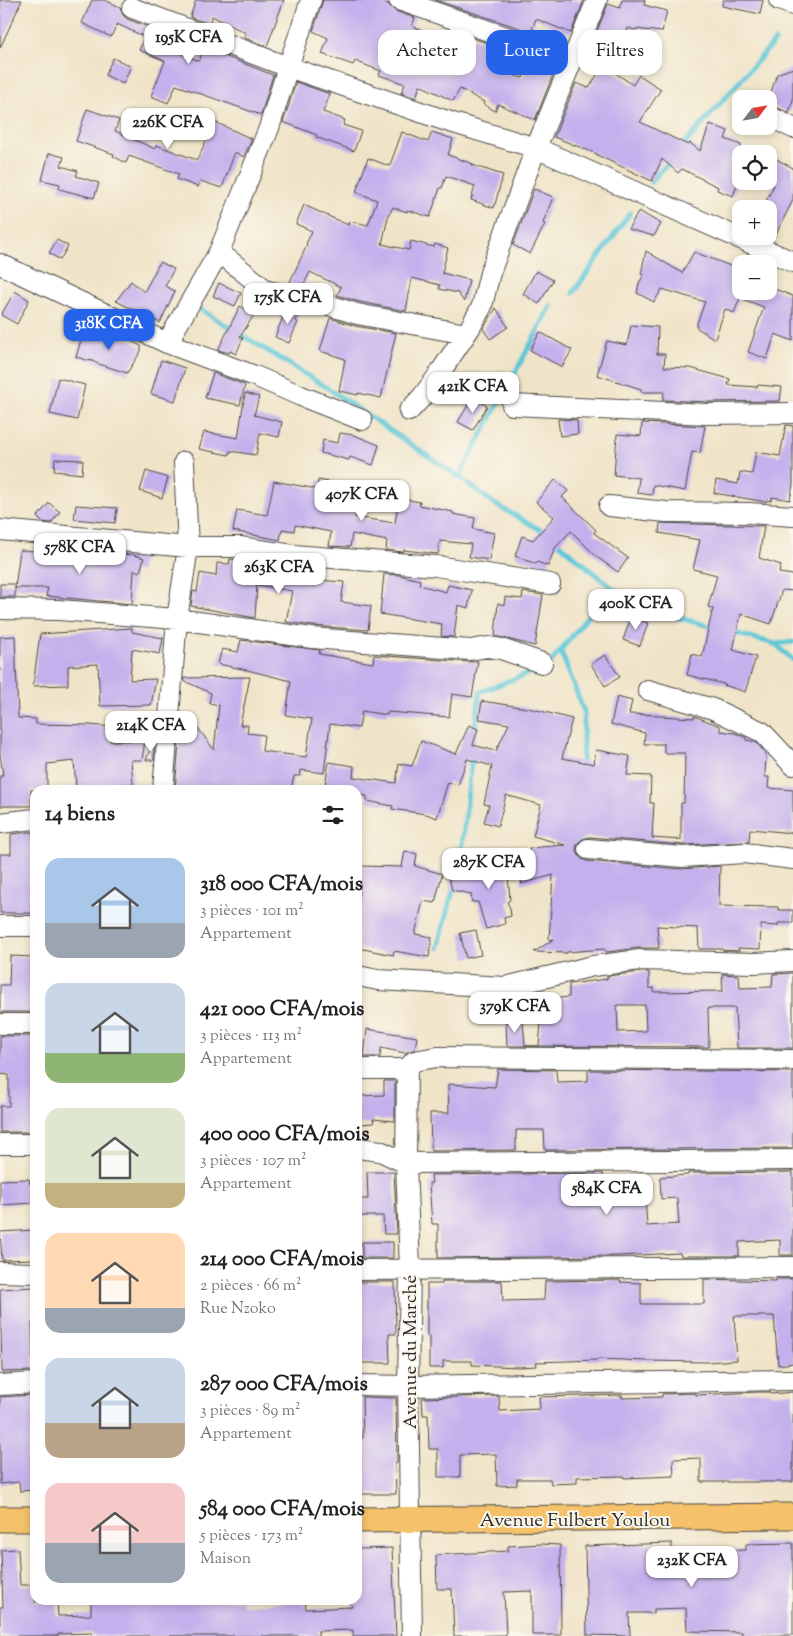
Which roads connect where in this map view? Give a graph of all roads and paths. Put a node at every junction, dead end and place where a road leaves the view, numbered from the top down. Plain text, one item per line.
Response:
1 (311, 0) edge
2 (399, 0) edge
3 (596, 0) edge
4 (779, 0) edge
5 (793, 5) edge
6 (132, 8) dead end
7 (573, 60) junction
8 (288, 67) junction
9 (778, 120) edge
10 (793, 128) edge
11 (536, 148) junction
12 (219, 252) junction
13 (793, 262) edge
14 (0, 264) edge
15 (466, 334) junction
16 (167, 343) junction
17 (512, 405) dead end
18 (409, 411) dead end
19 (793, 413) edge
20 (362, 420) dead end
21 (184, 462) dead end
22 (609, 506) dead end
23 (793, 516) edge
24 (0, 530) edge
25 (188, 547) junction
26 (550, 584) dead end
27 (0, 609) edge
28 (177, 618) junction
29 (542, 663) dead end
30 (648, 690) dead end
31 (793, 764) edge
32 (164, 785) edge
33 (30, 820) edge
34 (0, 823) edge
35 (588, 849) dead end
36 (793, 859) edge
37 (0, 926) edge
38 (30, 926) edge
39 (793, 961) edge
40 (362, 977) edge
41 (0, 1024) edge
42 (30, 1024) edge
43 (793, 1060) edge
44 (362, 1069) edge
45 (407, 1069) junction
46 (0, 1144) edge
47 (30, 1144) edge
48 (362, 1149) edge
49 (793, 1160) edge
50 (406, 1162) junction
51 (793, 1267) edge
52 (362, 1270) edge
53 (410, 1270) junction
54 (0, 1272) edge
55 (30, 1272) edge
56 (793, 1380) edge
57 (30, 1383) edge
58 (0, 1384) edge
59 (362, 1385) edge
60 (408, 1386) junction
61 (793, 1516) edge
62 (30, 1518) edge
63 (0, 1519) edge
64 (362, 1520) edge
65 (410, 1520) junction
66 (412, 1636) edge

1 - 8 street
2 - 7 street
3 - 7 street
4 - 5 street
6 - 8 street
7 - 11 street
8 - 11 street
8 - 12 street
9 - 10 street
11 - 13 street
11 - 15 street
12 - 15 street
12 - 16 street
14 - 16 street
15 - 18 street
16 - 20 street
17 - 19 street
21 - 25 street
22 - 23 street
24 - 25 street
25 - 26 street
25 - 28 street
27 - 28 street
28 - 29 street
28 - 32 street
30 - 31 street
33 - 34 street
35 - 36 street
37 - 38 street
39 - 40 street
41 - 42 street
43 - 45 street
44 - 45 street
45 - 50 street, Avenue du Marché
46 - 47 street
48 - 50 street
49 - 50 street
50 - 53 street, Avenue du Marché
51 - 53 street
52 - 53 street
53 - 60 street, Avenue du Marché
54 - 55 street
56 - 60 street
57 - 58 street
59 - 60 street
60 - 65 street, Avenue du Marché
61 - 65 main road, Avenue Fulbert Youlou
62 - 63 main road
64 - 65 main road, Avenue Fulbert Youlou
65 - 66 street, Avenue du Marché

